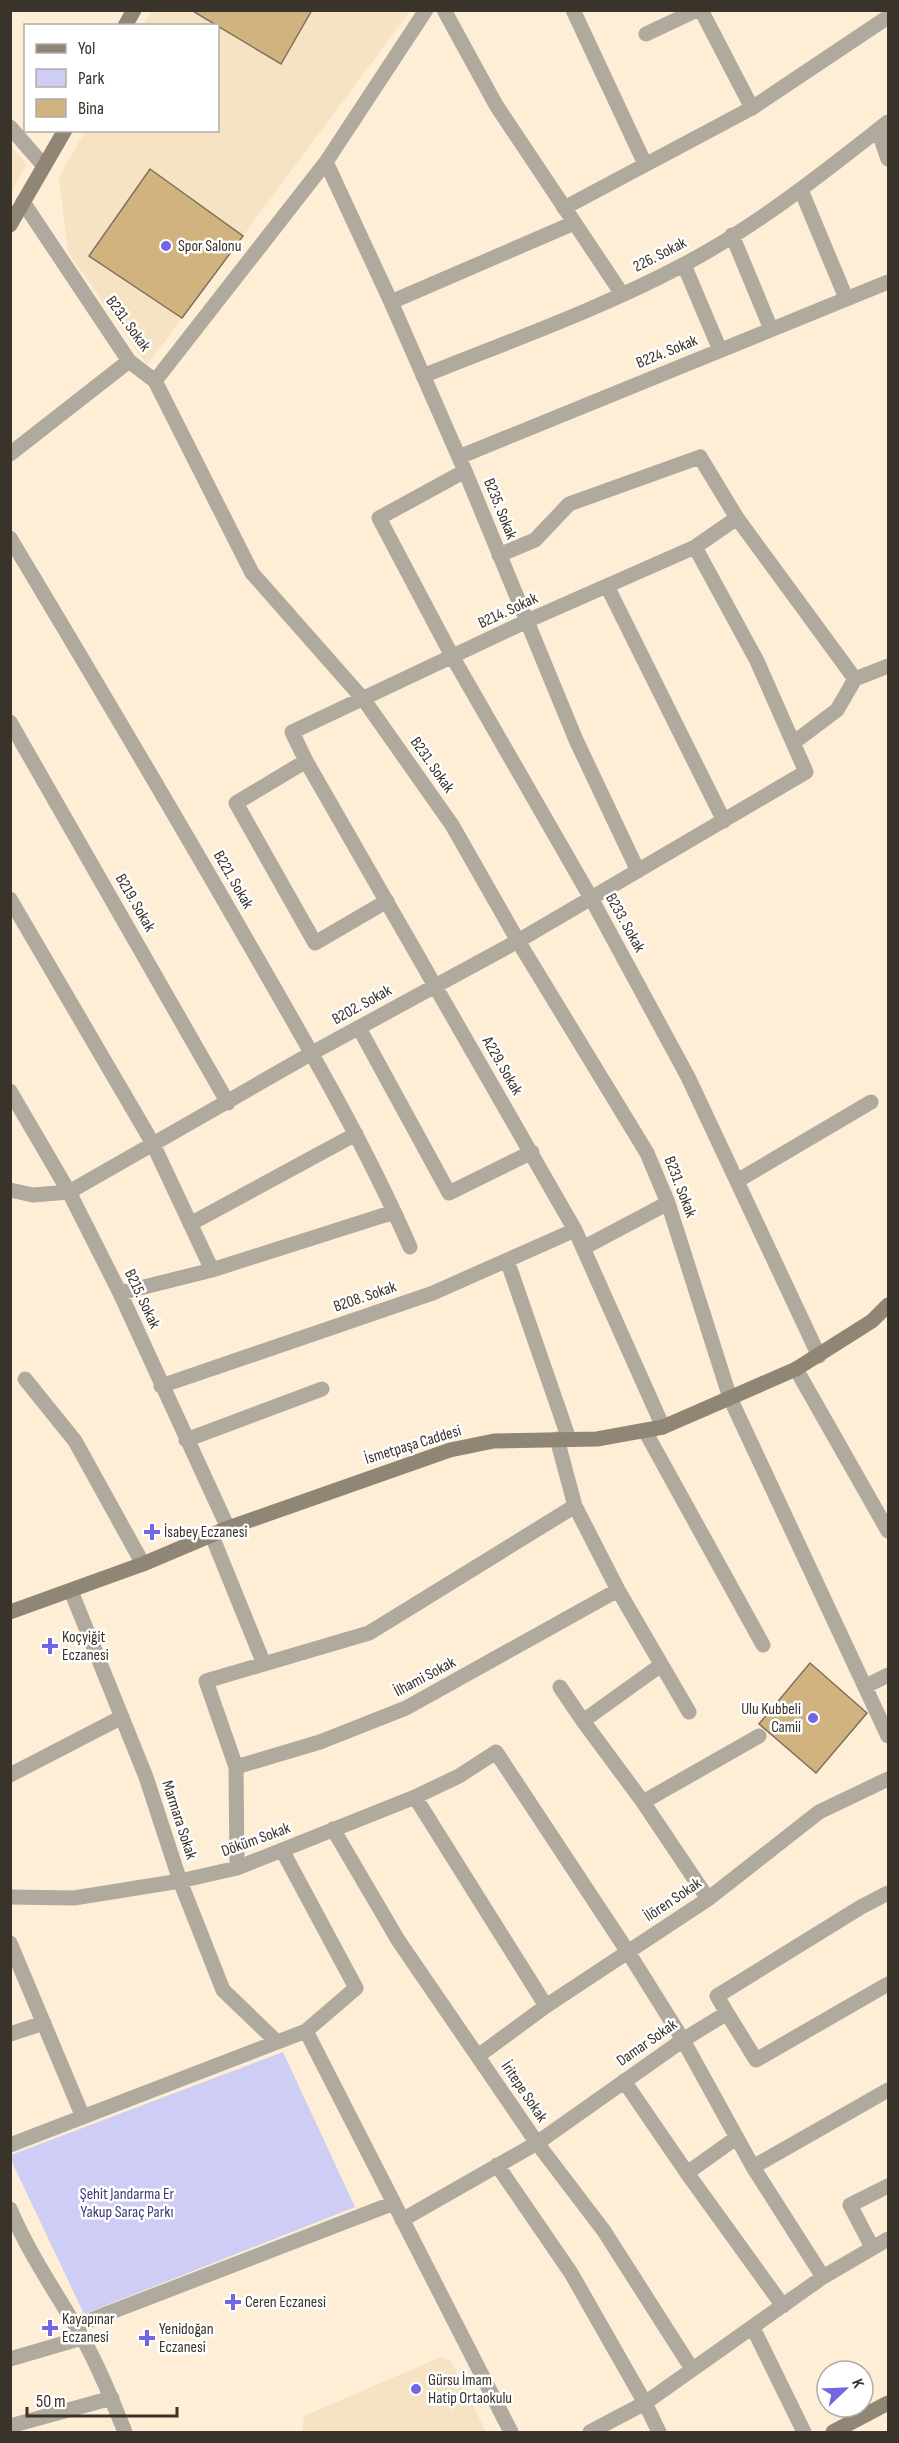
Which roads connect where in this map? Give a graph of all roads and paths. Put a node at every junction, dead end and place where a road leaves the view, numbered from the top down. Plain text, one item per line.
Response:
1 (134, 10) edge
2 (426, 10) edge
3 (444, 10) edge
4 (573, 10) edge
5 (699, 10) edge
6 (888, 17) edge
7 (126, 24) edge
8 (646, 34) dead end
9 (752, 108) junction
10 (883, 126) edge
11 (10, 127) edge
12 (64, 132) edge
13 (888, 159) edge
14 (326, 162) junction
15 (645, 164) junction
16 (44, 166) junction
17 (801, 190) junction
18 (23, 202) junction
19 (564, 208) junction
20 (574, 223) junction
21 (10, 225) edge
22 (732, 235) junction
23 (684, 265) junction
24 (888, 282) edge
25 (622, 294) junction
26 (846, 298) junction
27 (391, 302) junction
28 (771, 329) junction
29 (720, 350) junction
30 (129, 361) junction
31 (423, 376) junction
32 (155, 381) junction
33 (10, 454) edge
34 (462, 464) junction
35 (737, 518) junction
36 (379, 519) joint
37 (10, 538) edge
38 (695, 547) junction
39 (500, 555) junction
40 (607, 586) junction
41 (527, 621) junction
42 (452, 656) junction
43 (888, 666) edge
44 (855, 679) junction
45 (364, 700) junction
46 (10, 722) edge
47 (292, 732) joint
48 (793, 743) junction
49 (306, 761) junction
50 (724, 821) junction
51 (638, 871) junction
52 (591, 898) junction
53 (10, 899) edge
54 (387, 902) junction
55 (518, 941) junction
56 (435, 986) junction
57 (359, 1028) junction
58 (312, 1053) junction
59 (10, 1091) edge
60 (871, 1102) dead end
61 (228, 1103) junction
62 (356, 1134) junction
63 (152, 1143) junction
64 (532, 1152) junction
65 (737, 1180) junction
66 (10, 1190) edge
67 (69, 1192) junction
68 (668, 1203) junction
69 (394, 1212) junction
70 (190, 1224) junction
71 (575, 1230) junction
72 (410, 1247) dead end
73 (583, 1248) junction
74 (507, 1260) junction
75 (212, 1270) junction
76 (120, 1293) junction
77 (888, 1305) edge
78 (819, 1356) junction
79 (796, 1369) junction
80 (25, 1379) dead end
81 (161, 1386) junction
82 (322, 1389) dead end
83 (730, 1398) junction
84 (663, 1426) junction
85 (645, 1431) junction
86 (563, 1439) junction
87 (186, 1440) junction
88 (575, 1506) junction
89 (228, 1528) junction
90 (888, 1531) edge
91 (212, 1536) junction
92 (143, 1564) junction
93 (618, 1590) junction
94 (71, 1591) junction
95 (10, 1612) edge
96 (763, 1645) dead end
97 (264, 1664) junction
98 (661, 1665) junction
99 (888, 1675) edge
100 (866, 1686) junction
101 (560, 1687) dead end
102 (689, 1712) dead end
103 (122, 1717) junction
104 (582, 1721) junction
105 (759, 1736) dead end
106 (888, 1736) edge
107 (236, 1767) junction
108 (10, 1775) edge
109 (888, 1779) edge
110 (415, 1797) junction
111 (643, 1802) junction
112 (333, 1829) junction
113 (282, 1850) junction
114 (237, 1869) junction
115 (180, 1881) junction
116 (888, 1893) edge
117 (10, 1897) edge
118 (708, 1899) junction
119 (11, 1944) edge
120 (628, 1952) junction
121 (888, 1984) edge
122 (546, 2006) junction
123 (727, 2013) junction
124 (44, 2023) junction
125 (306, 2031) junction
126 (10, 2034) edge
127 (683, 2040) junction
128 (277, 2042) junction
129 (478, 2056) junction
130 (624, 2081) junction
131 (888, 2090) edge
132 (83, 2117) junction
133 (736, 2138) junction
134 (537, 2142) junction
135 (10, 2145) edge
136 (497, 2166) junction
137 (753, 2168) junction
138 (687, 2173) junction
139 (888, 2187) edge
140 (394, 2203) junction
141 (10, 2209) edge
142 (402, 2220) junction
143 (888, 2240) edge
144 (17, 2244) edge
145 (872, 2247) junction
146 (824, 2277) junction
147 (783, 2306) junction
148 (753, 2328) junction
149 (79, 2332) junction
150 (10, 2359) edge
151 (692, 2369) junction
152 (112, 2398) junction
153 (645, 2403) junction
154 (888, 2403) edge
155 (10, 2426) edge
156 (125, 2433) edge
157 (511, 2433) edge
158 (590, 2433) edge
159 (659, 2433) edge
160 (804, 2433) edge
161 (833, 2433) edge

1 - 7 main road
2 - 14 street
3 - 19 street
4 - 15 street
5 - 8 street
5 - 9 street
6 - 9 street
9 - 15 street
10 - 13 street
10 - 17 street, 226. Sokak
11 - 16 street
12 - 16 main road
14 - 27 street, B235. Sokak
14 - 32 street
15 - 19 street
16 - 18 main road
17 - 22 street, 226. Sokak
17 - 26 street
18 - 21 main road
18 - 30 street, B231. Sokak
19 - 20 street
20 - 25 street
20 - 27 street
22 - 23 street, 226. Sokak
22 - 28 street
23 - 25 street, 226. Sokak
23 - 29 street
24 - 26 street, B224. Sokak
25 - 31 street, 226. Sokak
26 - 28 street, B224. Sokak
27 - 31 street, B235. Sokak
28 - 29 street, B224. Sokak
29 - 34 street, B224. Sokak
30 - 32 street, B231. Sokak
30 - 33 street
31 - 34 street, B235. Sokak
32 - 45 street, B231. Sokak
34 - 36 street, B224. Sokak
34 - 39 street, B235. Sokak
35 - 38 street, B214. Sokak
35 - 39 street
35 - 44 street
36 - 42 street, B233. Sokak
37 - 58 street, B221. Sokak
38 - 40 street, B214. Sokak
38 - 48 street
39 - 41 street, B235. Sokak
40 - 41 street, B214. Sokak
40 - 50 street
41 - 42 street, B214. Sokak
41 - 51 street, B235. Sokak
42 - 45 street, B214. Sokak
42 - 52 street, B233. Sokak
43 - 44 street
44 - 48 street
45 - 47 street, B214. Sokak
45 - 55 street, B231. Sokak
46 - 61 street, B219. Sokak
47 - 49 street, A229. Sokak
48 - 50 street, B202. Sokak
49 - 54 street, A229. Sokak
49 - 54 street
50 - 51 street, B202. Sokak
51 - 52 street, B202. Sokak
52 - 55 street, B202. Sokak
52 - 65 street, B233. Sokak
53 - 63 street
54 - 56 street, A229. Sokak
55 - 56 street, B202. Sokak
55 - 68 street, B231. Sokak
56 - 57 street, B202. Sokak
56 - 64 street, A229. Sokak
57 - 58 street, B202. Sokak
57 - 64 street
58 - 61 street, B202. Sokak
58 - 62 street, B221. Sokak
59 - 67 street, B215. Sokak
60 - 65 street
61 - 63 street, B202. Sokak
62 - 69 street, B221. Sokak
62 - 70 street
63 - 67 street, B202. Sokak
63 - 70 street
64 - 71 street, A229. Sokak
65 - 78 street, B233. Sokak
66 - 67 street, B202. Sokak
67 - 76 street, B215. Sokak
68 - 73 street
68 - 83 street, B231. Sokak
69 - 72 street, B221. Sokak
69 - 75 street
70 - 75 street
71 - 73 street, A229. Sokak
71 - 74 street, B208. Sokak
73 - 84 street, A229. Sokak
74 - 81 street, B208. Sokak
74 - 86 street
75 - 76 street
76 - 81 street, B215. Sokak
77 - 78 main road, İsmetpaşa Caddesi
78 - 79 main road, İsmetpaşa Caddesi
79 - 83 main road, İsmetpaşa Caddesi
79 - 90 street
80 - 92 street
81 - 87 street, B215. Sokak
82 - 87 street
83 - 84 main road, İsmetpaşa Caddesi
83 - 100 street, B231. Sokak
84 - 85 main road, İsmetpaşa Caddesi
85 - 86 main road, İsmetpaşa Caddesi
85 - 96 street
86 - 88 street
86 - 89 main road, İsmetpaşa Caddesi
87 - 89 street, B215. Sokak
88 - 93 street
88 - 97 street
89 - 91 main road, İsmetpaşa Caddesi
91 - 92 main road, İsmetpaşa Caddesi
91 - 97 street
92 - 94 main road, İsmetpaşa Caddesi
93 - 98 street
93 - 107 street, İlhami Sokak
94 - 95 main road, İsmetpaşa Caddesi
94 - 103 street, Marmara Sokak
97 - 107 street
98 - 102 street
98 - 104 street
99 - 100 street
100 - 106 street, B231. Sokak
101 - 104 street
103 - 108 street
103 - 115 street, Marmara Sokak
104 - 111 street
105 - 111 street
107 - 114 street
109 - 118 street, İlören Sokak
110 - 112 street, Döküm Sokak
110 - 120 street, Döküm Sokak
110 - 122 street
111 - 118 street
112 - 113 street, Döküm Sokak
112 - 129 street, İritepe Sokak
113 - 114 street, Döküm Sokak
113 - 125 street
114 - 115 street, Döküm Sokak
115 - 117 street, Döküm Sokak
115 - 128 street, Marmara Sokak
116 - 123 street
118 - 120 street, İlören Sokak
119 - 124 street
120 - 122 street, İlören Sokak
120 - 127 street
121 - 123 street
122 - 129 street, İlören Sokak
123 - 127 street, Damar Sokak
124 - 126 street
124 - 132 street
125 - 128 street
125 - 140 street
127 - 130 street, Damar Sokak
127 - 133 street
128 - 132 street
129 - 134 street, İritepe Sokak
130 - 134 street, Damar Sokak
130 - 138 street
131 - 137 street
132 - 135 street
133 - 137 street
133 - 138 street
134 - 136 street, Damar Sokak
134 - 151 street, İritepe Sokak
136 - 142 street, Damar Sokak
136 - 153 street
137 - 146 street
138 - 147 street
139 - 145 street
140 - 142 street
140 - 149 street
141 - 144 street
142 - 157 street
143 - 145 street
144 - 149 street
145 - 146 street
146 - 147 street
147 - 148 street
148 - 151 street
148 - 160 street
149 - 150 street
149 - 152 street
151 - 153 street
152 - 155 street
152 - 156 street
153 - 158 street
153 - 159 street
154 - 161 main road

